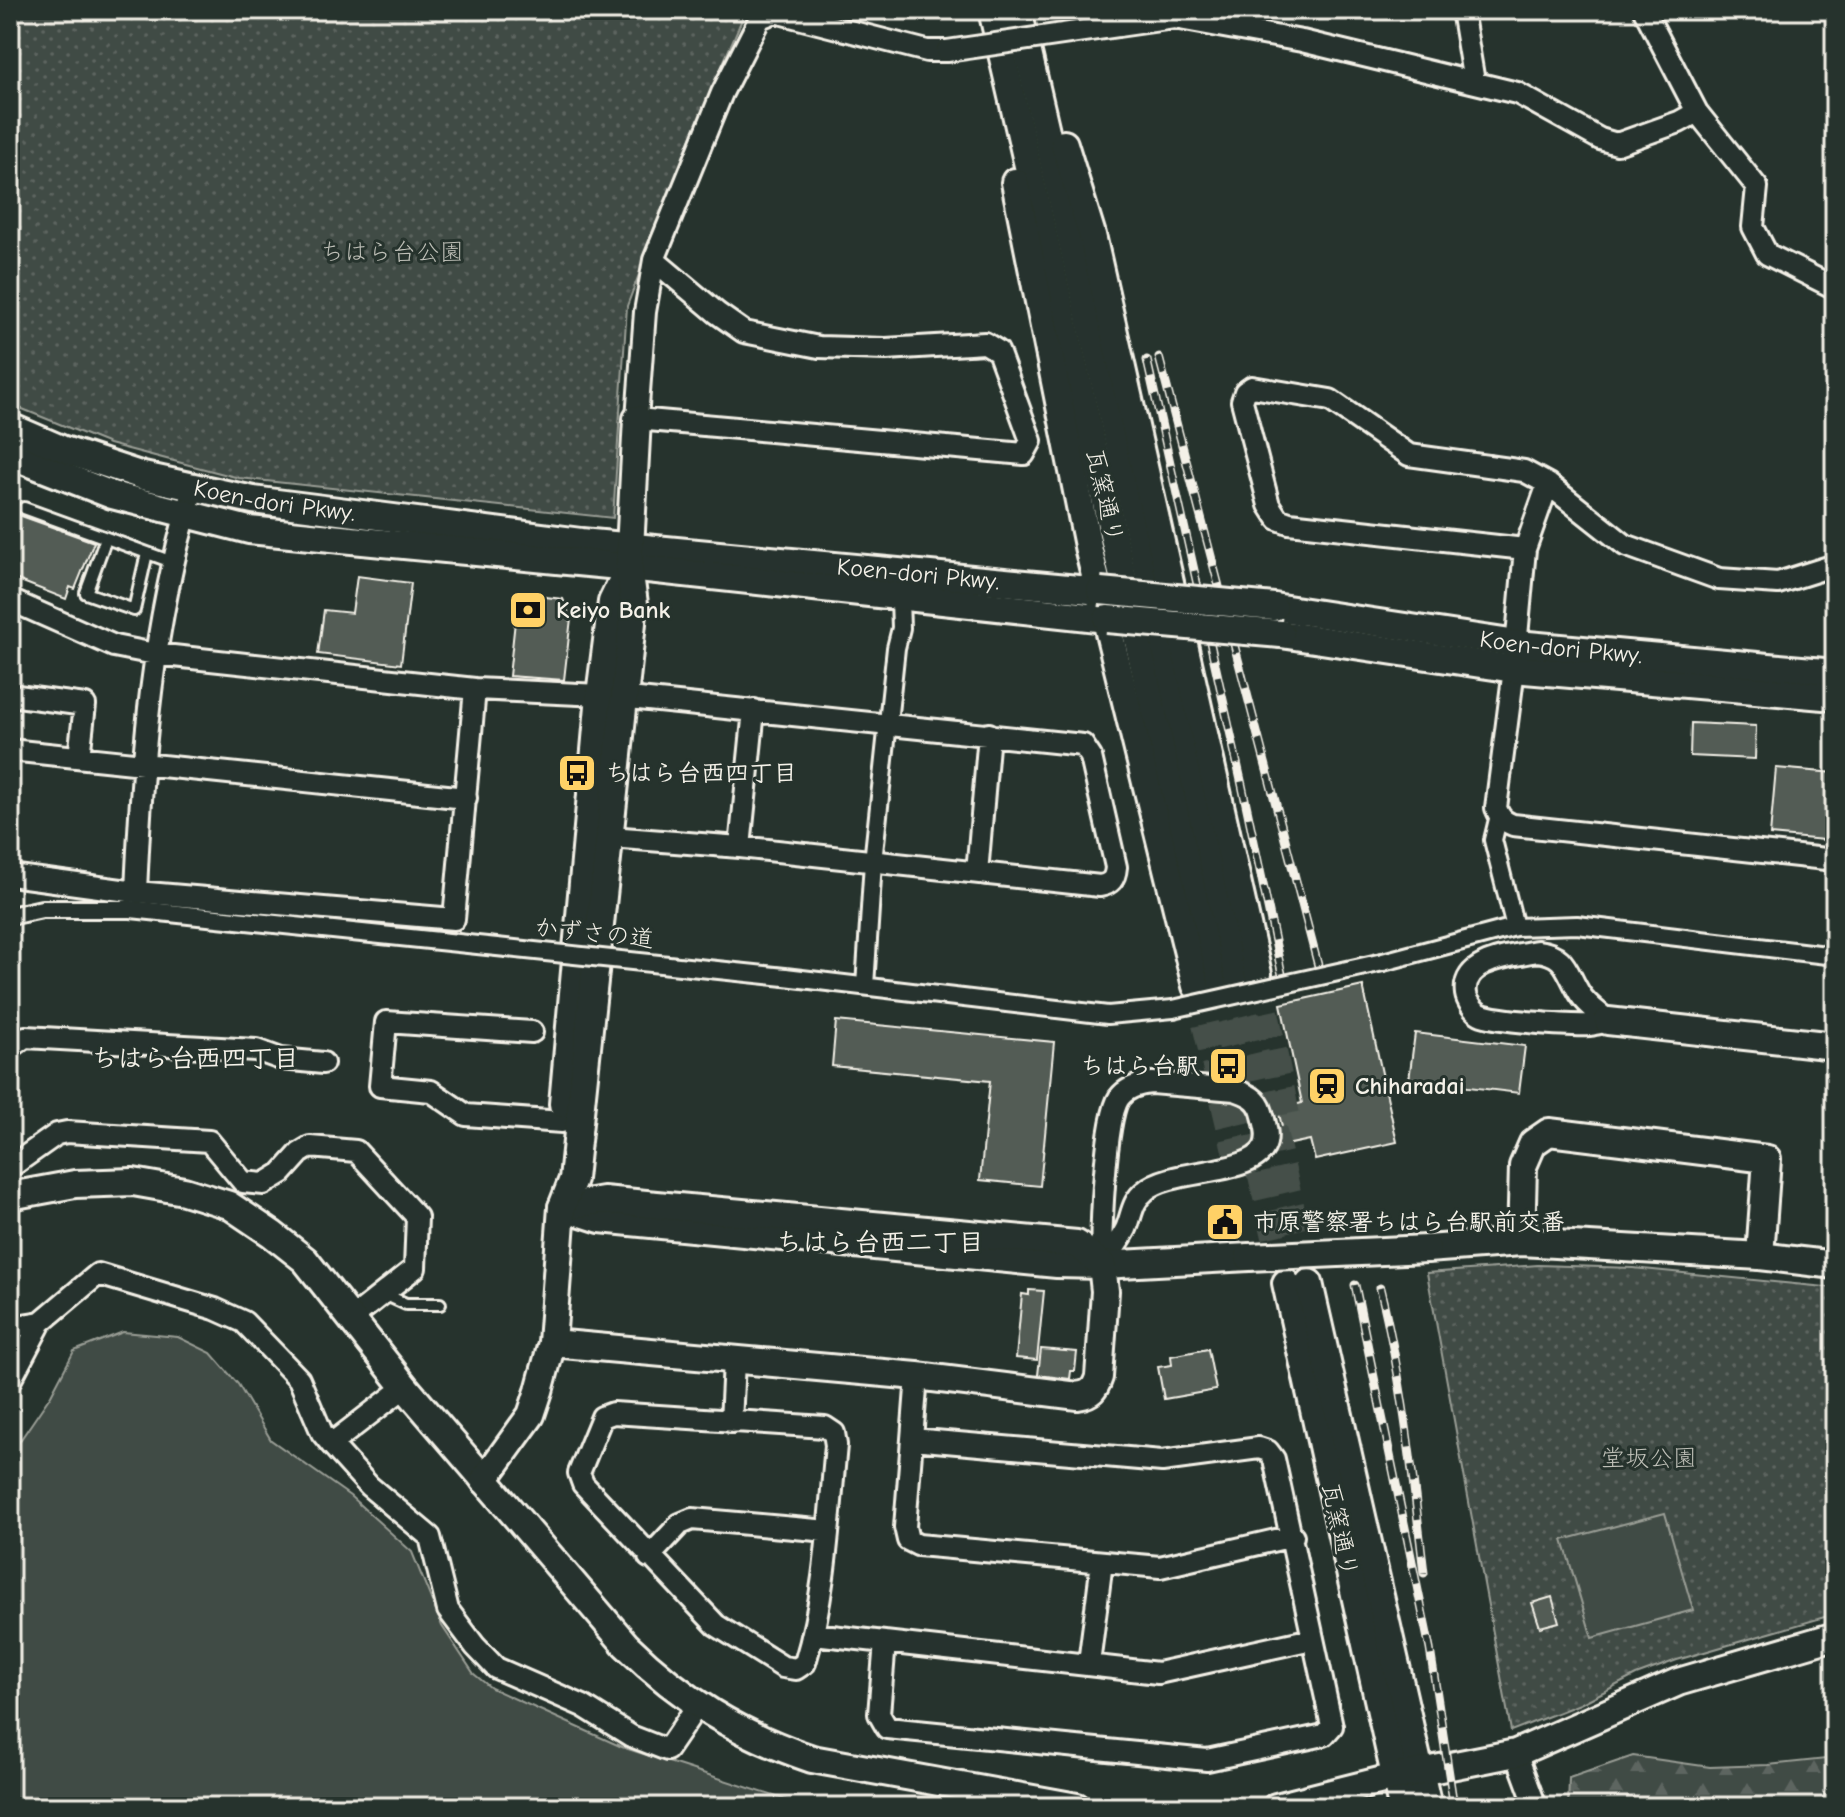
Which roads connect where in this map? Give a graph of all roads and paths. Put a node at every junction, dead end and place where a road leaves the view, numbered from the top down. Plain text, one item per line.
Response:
1 (992, 10) edge
2 (1018, 10) edge
3 (1462, 10) edge
4 (1644, 10) edge
5 (1015, 52) junction
6 (1474, 82) junction
7 (1697, 112) junction
8 (654, 260) junction
9 (1835, 288) edge
10 (637, 419) junction
11 (10, 427) edge
12 (10, 455) edge
13 (1548, 484) junction
14 (190, 502) junction
15 (24, 508) dead end
16 (106, 538) junction
17 (1525, 549) junction
18 (147, 553) junction
19 (630, 557) junction
20 (175, 563) junction
21 (1835, 565) edge
22 (1100, 591) junction
23 (1174, 598) junction
24 (900, 599) junction
25 (10, 600) edge
26 (1107, 619) junction
27 (1180, 624) junction
28 (155, 654) junction
29 (1516, 657) junction
30 (1835, 673) edge
31 (475, 689) junction
32 (10, 695) edge
33 (612, 697) junction
34 (1835, 697) edge
35 (754, 710) junction
36 (887, 723) junction
37 (989, 734) junction
38 (10, 750) edge
39 (79, 757) junction
40 (141, 763) junction
41 (466, 798) junction
42 (1499, 815) junction
43 (610, 837) junction
44 (740, 847) junction
45 (1835, 860) edge
46 (873, 862) junction
47 (977, 873) junction
48 (10, 875) edge
49 (136, 892) junction
50 (10, 916) edge
51 (1515, 927) junction
52 (1835, 956) edge
53 (1228, 980) junction
54 (865, 986) junction
55 (1608, 1021) junction
56 (532, 1032) dead end
57 (1835, 1046) edge
58 (10, 1048) edge
59 (323, 1063) dead end
60 (562, 1122) junction
61 (10, 1163) edge
62 (10, 1196) edge
63 (562, 1207) junction
64 (1521, 1242) junction
65 (1760, 1256) junction
66 (1102, 1265) junction
67 (1835, 1265) edge
68 (1297, 1283) tunnel mouth
69 (382, 1293) junction
70 (440, 1304) dead end
71 (352, 1318) junction
72 (41, 1322) junction
73 (10, 1327) edge
74 (552, 1343) junction
75 (734, 1361) junction
76 (917, 1376) junction
77 (10, 1381) edge
78 (405, 1387) junction
79 (731, 1422) junction
80 (912, 1439) junction
81 (331, 1444) junction
82 (484, 1480) junction
83 (828, 1531) junction
84 (1293, 1536) junction
85 (649, 1557) junction
86 (1102, 1562) junction
87 (814, 1634) junction
88 (1835, 1636) edge
89 (1312, 1639) junction
90 (885, 1642) junction
91 (1089, 1663) junction
92 (697, 1706) junction
93 (1516, 1753) junction
94 (1406, 1775) junction
95 (1077, 1807) edge
96 (1276, 1807) edge
97 (1402, 1807) edge
98 (1428, 1807) edge
99 (1536, 1807) edge

1 - 5 street, 瓦窯通り
2 - 5 street, 瓦窯通り
3 - 6 street
4 - 7 street
5 - 22 street
5 - 23 street
5 - 53 street, 瓦窯通り
6 - 7 street
6 - 8 street, bridge
7 - 9 street
8 - 10 street
8 - 10 street
10 - 19 street
11 - 14 street, Koen-dori Pkwy.
12 - 14 street, Koen-dori Pkwy.
13 - 17 street
13 - 17 street
13 - 21 street
14 - 19 street, Koen-dori Pkwy.
14 - 20 street
15 - 16 lane
16 - 18 lane
16 - 18 lane
17 - 29 street
18 - 20 lane
19 - 22 street, Koen-dori Pkwy.
19 - 24 street, Koen-dori Pkwy.
19 - 33 street
20 - 28 street
22 - 23 street, Koen-dori Pkwy., bridge
22 - 26 street
23 - 27 street
23 - 29 street, Koen-dori Pkwy., bridge
24 - 26 street, Koen-dori Pkwy.
24 - 36 street
25 - 28 street
26 - 27 street, Koen-dori Pkwy., bridge
26 - 53 street
27 - 29 street, Koen-dori Pkwy., bridge
27 - 53 street
28 - 31 street
28 - 40 street
29 - 30 street, Koen-dori Pkwy.
29 - 34 street, Koen-dori Pkwy.
29 - 42 street
31 - 33 street
31 - 41 street
32 - 39 street
33 - 35 street
33 - 43 street
33 - 60 street
35 - 36 street
35 - 44 street
36 - 37 street
36 - 46 street
37 - 47 street
37 - 47 street
38 - 39 street
39 - 40 street
40 - 41 street
40 - 49 street
41 - 49 street
42 - 45 street
42 - 51 street
43 - 44 street
43 - 63 street
44 - 46 street
46 - 47 street
46 - 54 street
48 - 49 street
50 - 54 street, かずさの道, bridge
51 - 52 street, かずさの道
51 - 54 street, かずさの道, bridge
55 - 55 street
55 - 57 street
56 - 60 street
58 - 59 street
60 - 63 street
61 - 69 street
62 - 71 street
63 - 66 street
63 - 74 street
64 - 65 street
64 - 65 street
64 - 66 street, bridge
65 - 67 street
66 - 66 street
66 - 76 street
68 - 94 street, 瓦窯通り
69 - 70 lane
69 - 71 street
71 - 78 street
72 - 73 street
72 - 77 street
72 - 81 street
74 - 75 street
74 - 82 street
75 - 76 street
75 - 79 street
76 - 80 street
78 - 81 street
78 - 82 street
79 - 83 street
79 - 85 street
80 - 84 street
80 - 86 street
81 - 92 street
82 - 92 street
83 - 85 street
83 - 87 street
84 - 86 street
84 - 89 street
85 - 87 street
86 - 91 street
87 - 90 street
88 - 93 street
89 - 90 street
89 - 91 street
90 - 91 street
92 - 95 street
93 - 94 street
93 - 99 street
94 - 96 street
94 - 97 street
94 - 98 street

